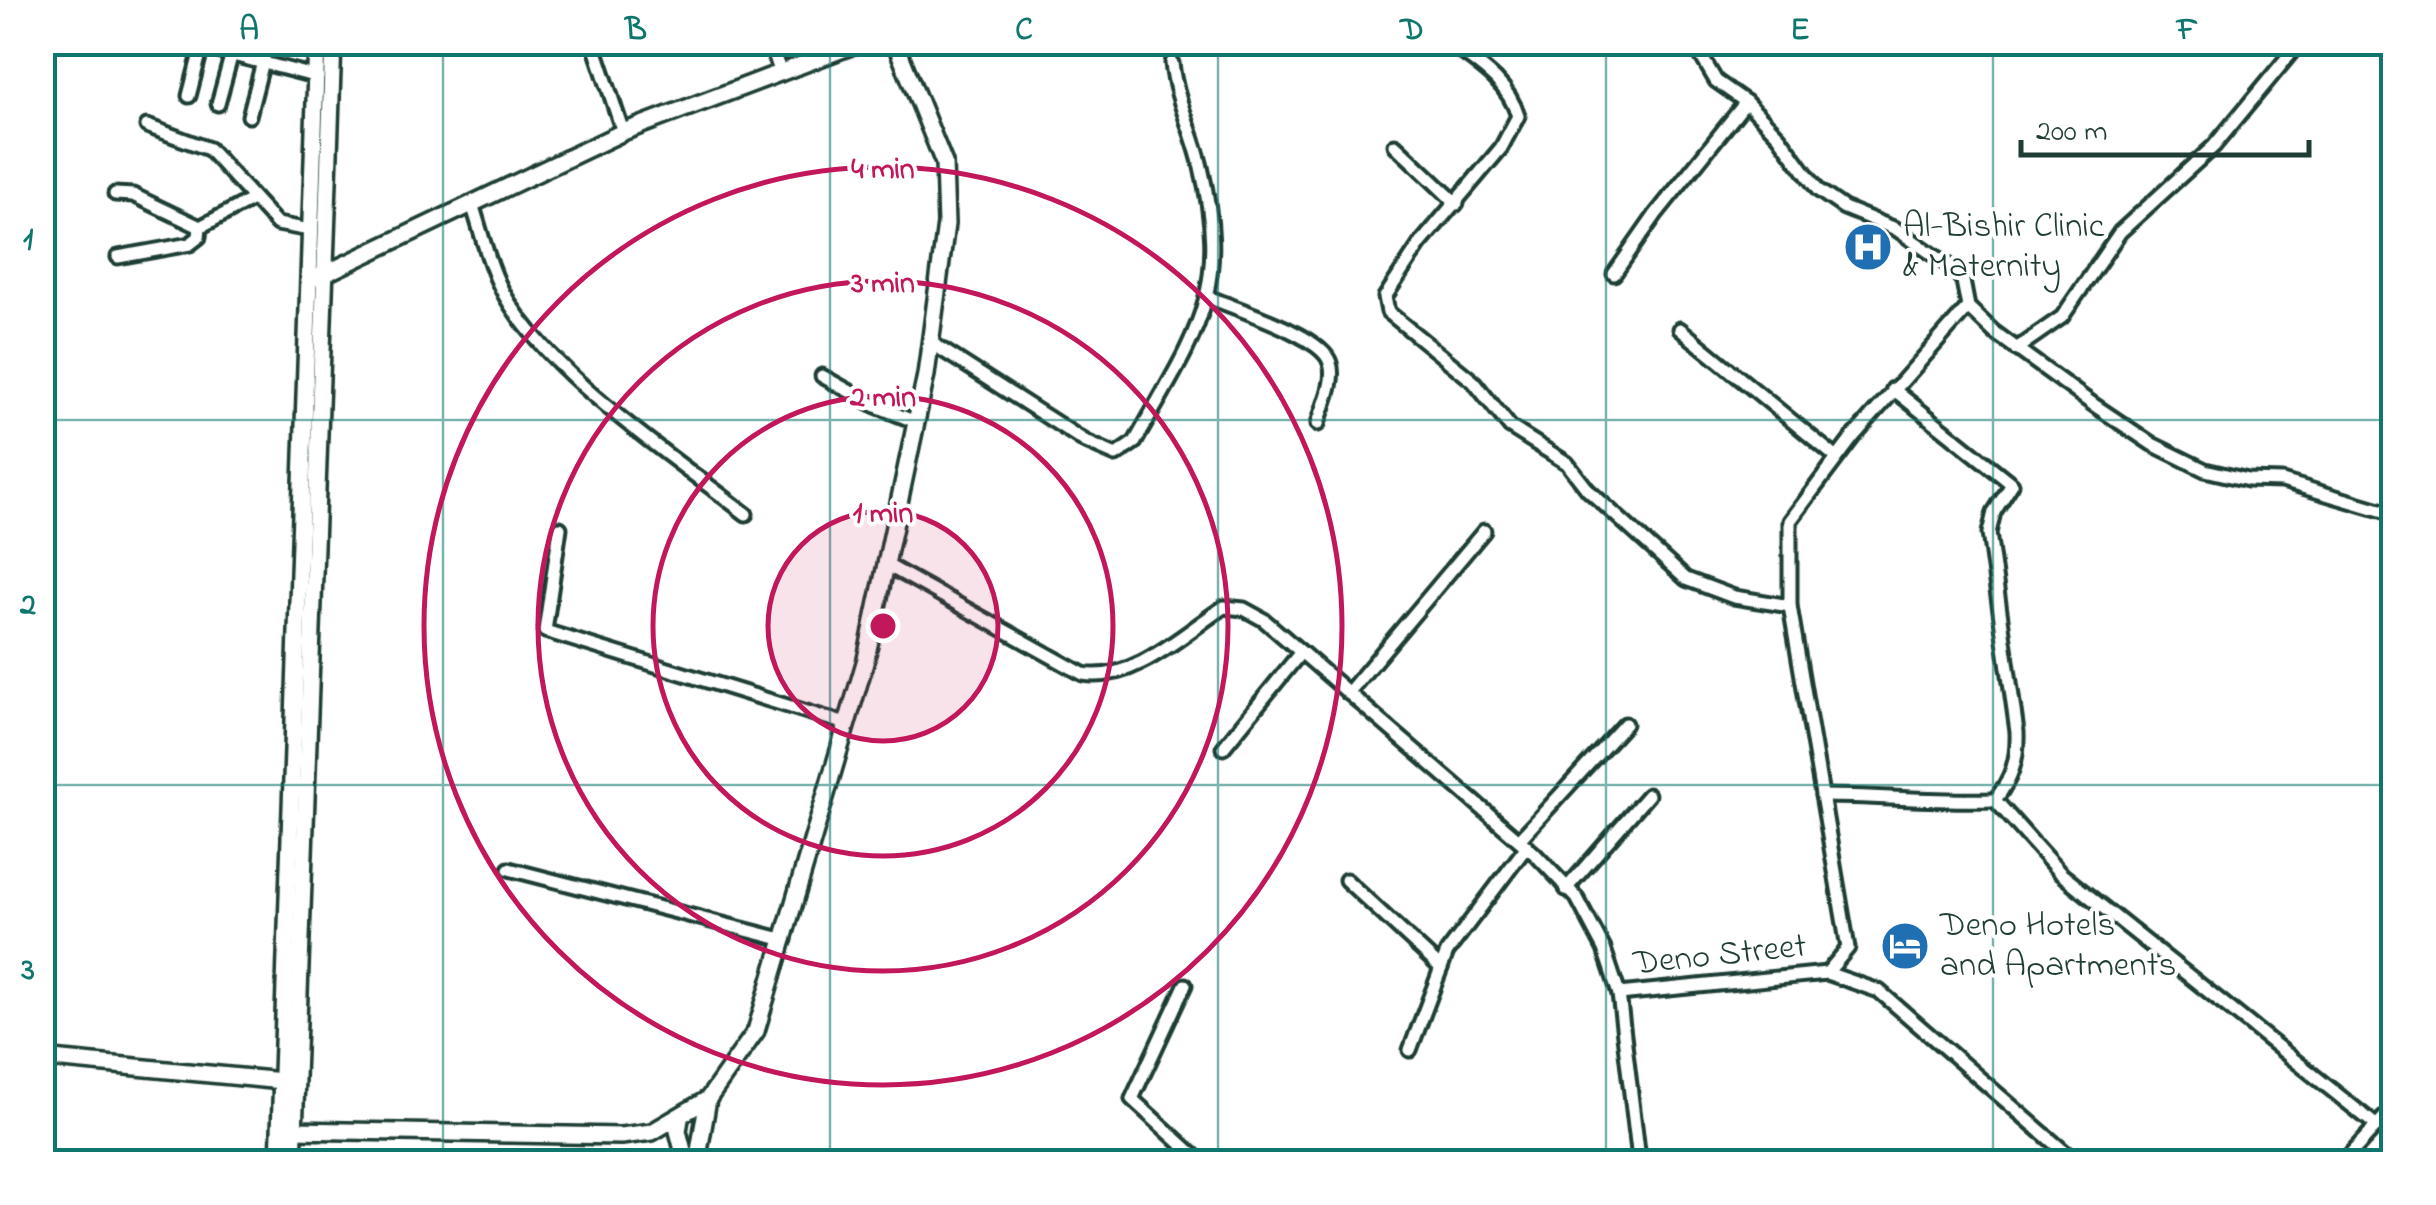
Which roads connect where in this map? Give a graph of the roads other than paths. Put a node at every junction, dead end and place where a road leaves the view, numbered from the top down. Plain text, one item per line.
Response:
1 (268, 42) edge
2 (318, 42) edge
3 (333, 42) edge
4 (592, 42) edge
5 (770, 42) edge
6 (862, 42) edge
7 (894, 42) edge
8 (1448, 42) edge
9 (1693, 42) edge
10 (2300, 42) edge
11 (202, 45) edge
12 (234, 49) edge
13 (1172, 63) dead end
14 (264, 64) junction
15 (781, 74) junction
16 (318, 77) junction
17 (188, 96) dead end
18 (1746, 102) junction
19 (218, 104) dead end
20 (248, 116) dead end
21 (148, 126) dead end
22 (623, 132) junction
23 (1396, 145) dead end
24 (115, 194) dead end
25 (251, 200) junction
26 (472, 204) junction
27 (1456, 204) junction
28 (200, 227) junction
29 (310, 230) junction
30 (118, 257) dead end
31 (1614, 274) dead end
32 (314, 278) junction
33 (1208, 297) junction
34 (1968, 307) junction
35 (1680, 329) dead end
36 (930, 342) junction
37 (2016, 350) junction
38 (822, 376) dead end
39 (1894, 389) junction
40 (916, 422) junction
41 (1318, 424) dead end
42 (1837, 458) junction
43 (746, 514) dead end
44 (2394, 514) edge
45 (560, 528) dead end
46 (1484, 530) dead end
47 (887, 565) junction
48 (1790, 606) junction
49 (1301, 652) junction
50 (1348, 693) junction
51 (846, 724) junction
52 (1625, 724) dead end
53 (1223, 748) dead end
54 (1648, 795) dead end
55 (1822, 796) junction
56 (1996, 800) junction
57 (1523, 843) junction
58 (509, 870) dead end
59 (1346, 880) dead end
60 (1566, 889) junction
61 (293, 931) junction
62 (786, 940) junction
63 (1441, 968) junction
64 (1827, 973) junction
65 (1185, 984) dead end
66 (1619, 994) junction
67 (1410, 1050) dead end
68 (42, 1058) edge
69 (282, 1081) junction
70 (708, 1099) junction
71 (2394, 1107) edge
72 (680, 1119) junction
73 (2376, 1126) junction
74 (294, 1130) junction
75 (652, 1132) junction
76 (692, 1157) edge
77 (279, 1162) edge
78 (292, 1162) edge
79 (1201, 1162) edge
80 (1636, 1162) edge
81 (2076, 1162) edge
82 (2343, 1162) edge

1 - 14 street
2 - 16 street
3 - 32 street
4 - 22 street
5 - 15 street
6 - 15 street
7 - 36 street
8 - 27 street
9 - 18 street
10 - 37 street
11 - 12 street
11 - 17 street
12 - 14 street
12 - 19 street
13 - 33 street
14 - 16 street
14 - 20 street
15 - 22 street
16 - 29 street
18 - 31 street
18 - 34 street
21 - 25 street
22 - 26 street
23 - 27 street
24 - 28 street
25 - 28 street
25 - 29 street
26 - 32 street
26 - 43 street
27 - 48 street
28 - 30 street
29 - 32 street
32 - 61 street
33 - 36 street
33 - 41 street
34 - 37 street
34 - 39 street
35 - 42 street
36 - 40 street
37 - 44 street
38 - 40 street
39 - 42 street
39 - 56 street
40 - 47 street
42 - 48 street
45 - 51 street
46 - 50 street
47 - 49 street
47 - 51 street
48 - 55 street
49 - 50 street
49 - 53 street
50 - 57 street
51 - 62 street
52 - 57 street
54 - 60 street
55 - 56 street
55 - 64 street
56 - 73 street
57 - 60 street
57 - 63 street
58 - 62 street
59 - 63 street
60 - 66 street
61 - 69 street
61 - 74 street
62 - 70 street
63 - 67 street
64 - 66 street, Deno Street
64 - 81 street
65 - 79 street
66 - 80 street
68 - 69 street
69 - 77 street
70 - 72 street
70 - 76 street
71 - 73 street
72 - 75 street
72 - 76 street
73 - 82 street
74 - 75 street
74 - 78 street
75 - 76 street

